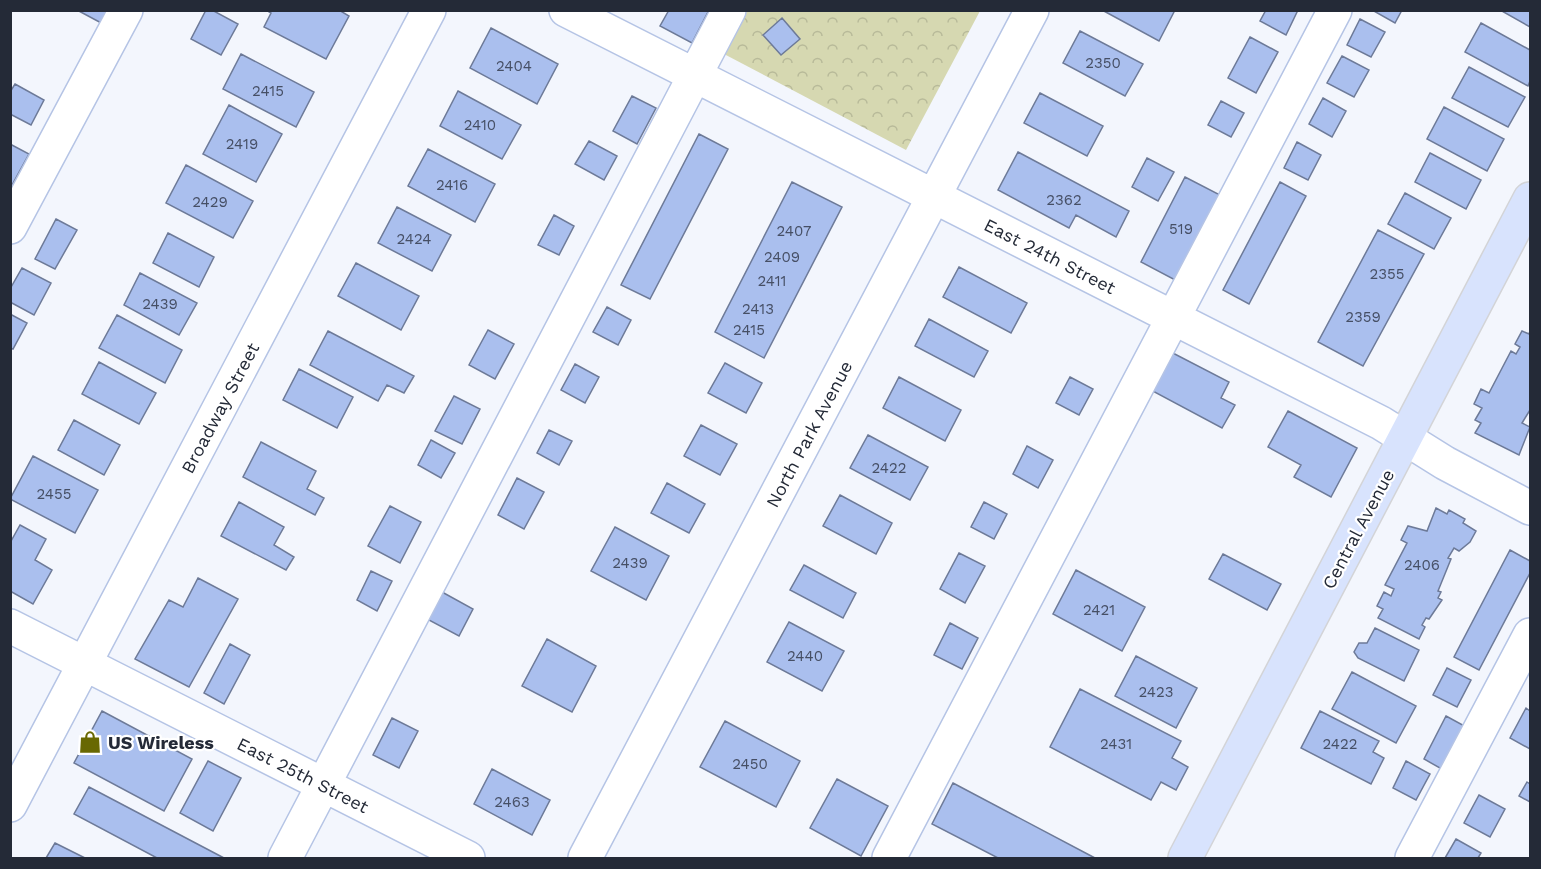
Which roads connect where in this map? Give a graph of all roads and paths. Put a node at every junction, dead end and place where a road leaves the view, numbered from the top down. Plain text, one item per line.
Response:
1 (126, 10) edge
2 (429, 10) edge
3 (566, 10) edge
4 (729, 10) edge
5 (1032, 10) edge
6 (1335, 10) edge
7 (696, 76) junction
8 (934, 197) junction
9 (1530, 199) edge
10 (10, 227) edge
11 (1173, 318) junction
12 (1406, 438) junction
13 (1530, 508) edge
14 (10, 626) edge
15 (1530, 635) edge
16 (85, 664) junction
17 (323, 786) junction
18 (10, 805) edge
19 (285, 858) edge
20 (468, 858) edge
21 (585, 858) edge
22 (889, 858) edge
23 (1185, 858) edge
24 (1412, 858) edge

1 - 10 street
2 - 16 street, Broadway Street
3 - 7 street, East 24th Street
4 - 7 street
5 - 8 street, North Park Avenue
6 - 11 street
7 - 8 street, East 24th Street
7 - 17 street
8 - 11 street, East 24th Street
8 - 21 street, North Park Avenue
9 - 12 main road, Central Avenue
11 - 12 street, East 24th Street
11 - 22 street
12 - 13 street, East 24th Street
12 - 23 main road, Central Avenue
14 - 16 street, East 25th Street
15 - 24 street
16 - 17 street, East 25th Street
16 - 18 street, Broadway Street
17 - 19 street
17 - 20 street, East 25th Street

